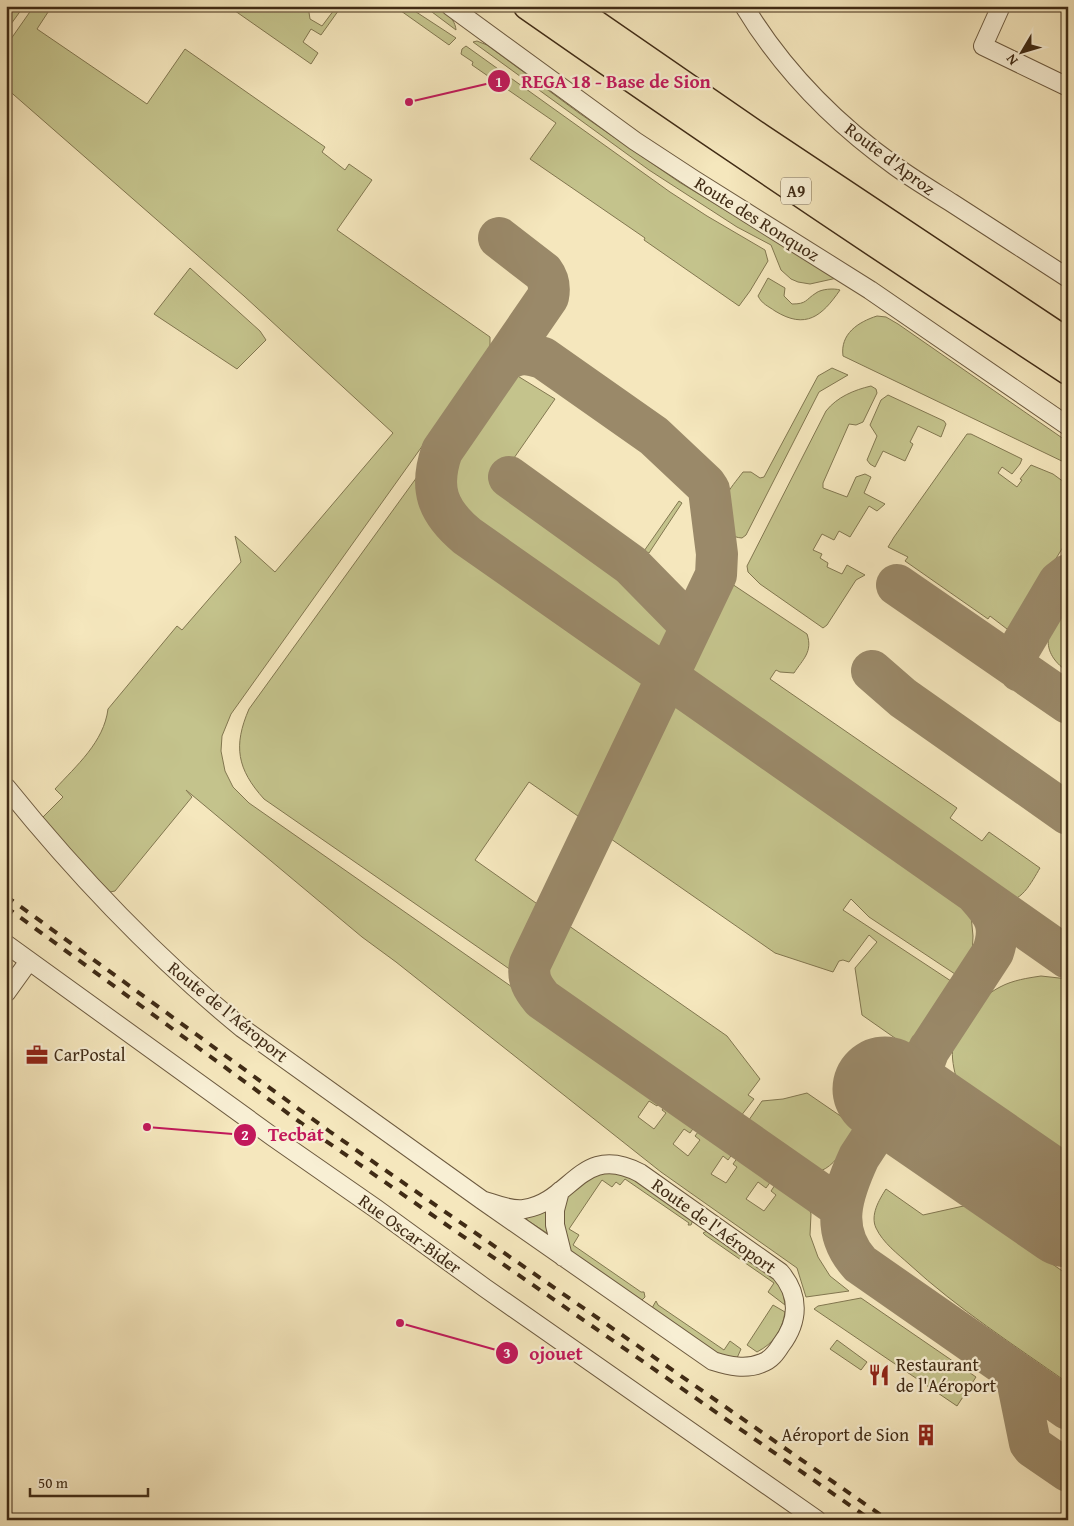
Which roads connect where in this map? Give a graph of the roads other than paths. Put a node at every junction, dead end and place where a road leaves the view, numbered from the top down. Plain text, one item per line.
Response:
1 (450, 6) edge
2 (527, 6) edge
3 (570, 6) edge
4 (744, 6) edge
5 (1001, 6) edge
6 (1068, 87) edge
7 (1068, 278) edge
8 (1068, 342) edge
9 (1068, 372) edge
10 (1068, 426) edge
11 (6, 787) edge
12 (6, 944) edge
13 (29, 960) junction
14 (6, 993) edge
15 (560, 1191) junction
16 (482, 1200) junction
17 (563, 1256) junction
18 (815, 1519) edge

1 - 10 street, Route des Ronquoz
2 - 9 highway, A9
3 - 8 highway, A9
4 - 7 street, Route d'Aproz
5 - 6 street
11 - 16 street, Route de l'Aéroport
12 - 13 street, Rue Oscar-Bider
13 - 14 street
13 - 18 street, Rue Oscar-Bider
15 - 16 street, Route de l'Aéroport
15 - 17 street
15 - 17 street, Route de l'Aéroport
16 - 17 street, Route de l'Aéroport

